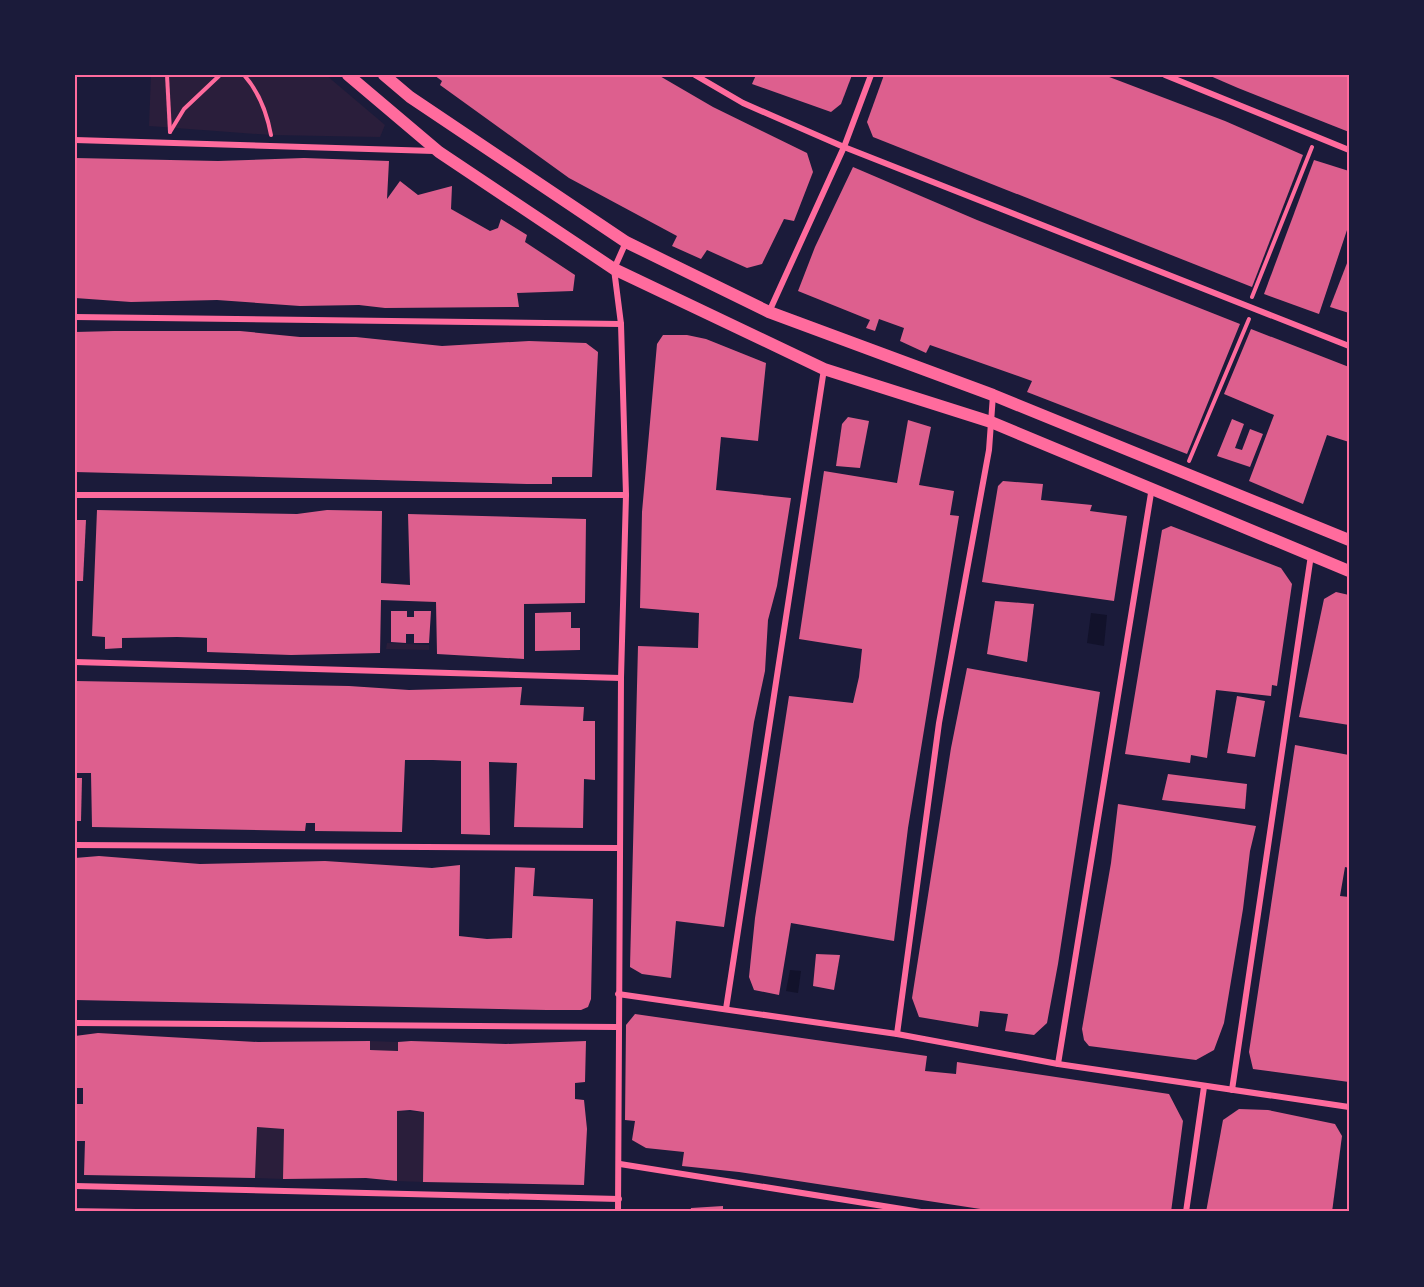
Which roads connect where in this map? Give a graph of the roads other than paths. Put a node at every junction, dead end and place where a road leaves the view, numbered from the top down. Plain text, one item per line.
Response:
1 (348, 75) edge
2 (384, 75) edge
3 (695, 75) edge
4 (871, 75) edge
5 (1164, 75) edge
6 (75, 140) edge
7 (844, 147) junction
8 (1349, 150) edge
9 (439, 152) junction
10 (626, 242) junction
11 (614, 269) junction
12 (769, 312) junction
13 (75, 317) edge
14 (621, 324) junction
15 (1349, 346) edge
16 (824, 369) junction
17 (993, 395) junction
18 (991, 422) junction
19 (1152, 487) junction
20 (75, 495) edge
21 (626, 495) junction
22 (1349, 540) edge
23 (1311, 555) junction
24 (1349, 571) edge
25 (75, 662) edge
26 (621, 678) junction
27 (75, 845) edge
28 (619, 848) junction
29 (618, 994) junction
30 (726, 1009) junction
31 (75, 1023) edge
32 (617, 1027) junction
33 (897, 1034) junction
34 (1058, 1064) junction
35 (1204, 1087) junction
36 (1232, 1090) junction
37 (1349, 1107) edge
38 (620, 1164) junction
39 (75, 1186) edge
40 (618, 1199) junction
41 (618, 1212) edge
42 (921, 1212) edge
43 (1186, 1212) edge

1 - 9 main road
2 - 10 main road
3 - 7 street
4 - 7 street
5 - 8 street
6 - 9 street
7 - 12 street
7 - 15 street
9 - 11 main road
10 - 11 street
10 - 12 main road
11 - 14 street
11 - 16 main road
12 - 17 main road
13 - 14 street
14 - 21 street
16 - 18 main road
16 - 30 street
17 - 18 street
17 - 22 main road
18 - 19 main road
18 - 33 street
19 - 23 main road
19 - 34 street
20 - 21 street
21 - 26 street
23 - 24 main road
23 - 36 street
25 - 26 street
26 - 28 street
27 - 28 street
28 - 29 street
29 - 30 street
29 - 32 street
30 - 33 street
31 - 32 street
32 - 38 street
33 - 34 street
34 - 35 street
35 - 36 street
35 - 43 street
36 - 37 street
38 - 40 street
38 - 42 street
39 - 40 street
40 - 41 street

